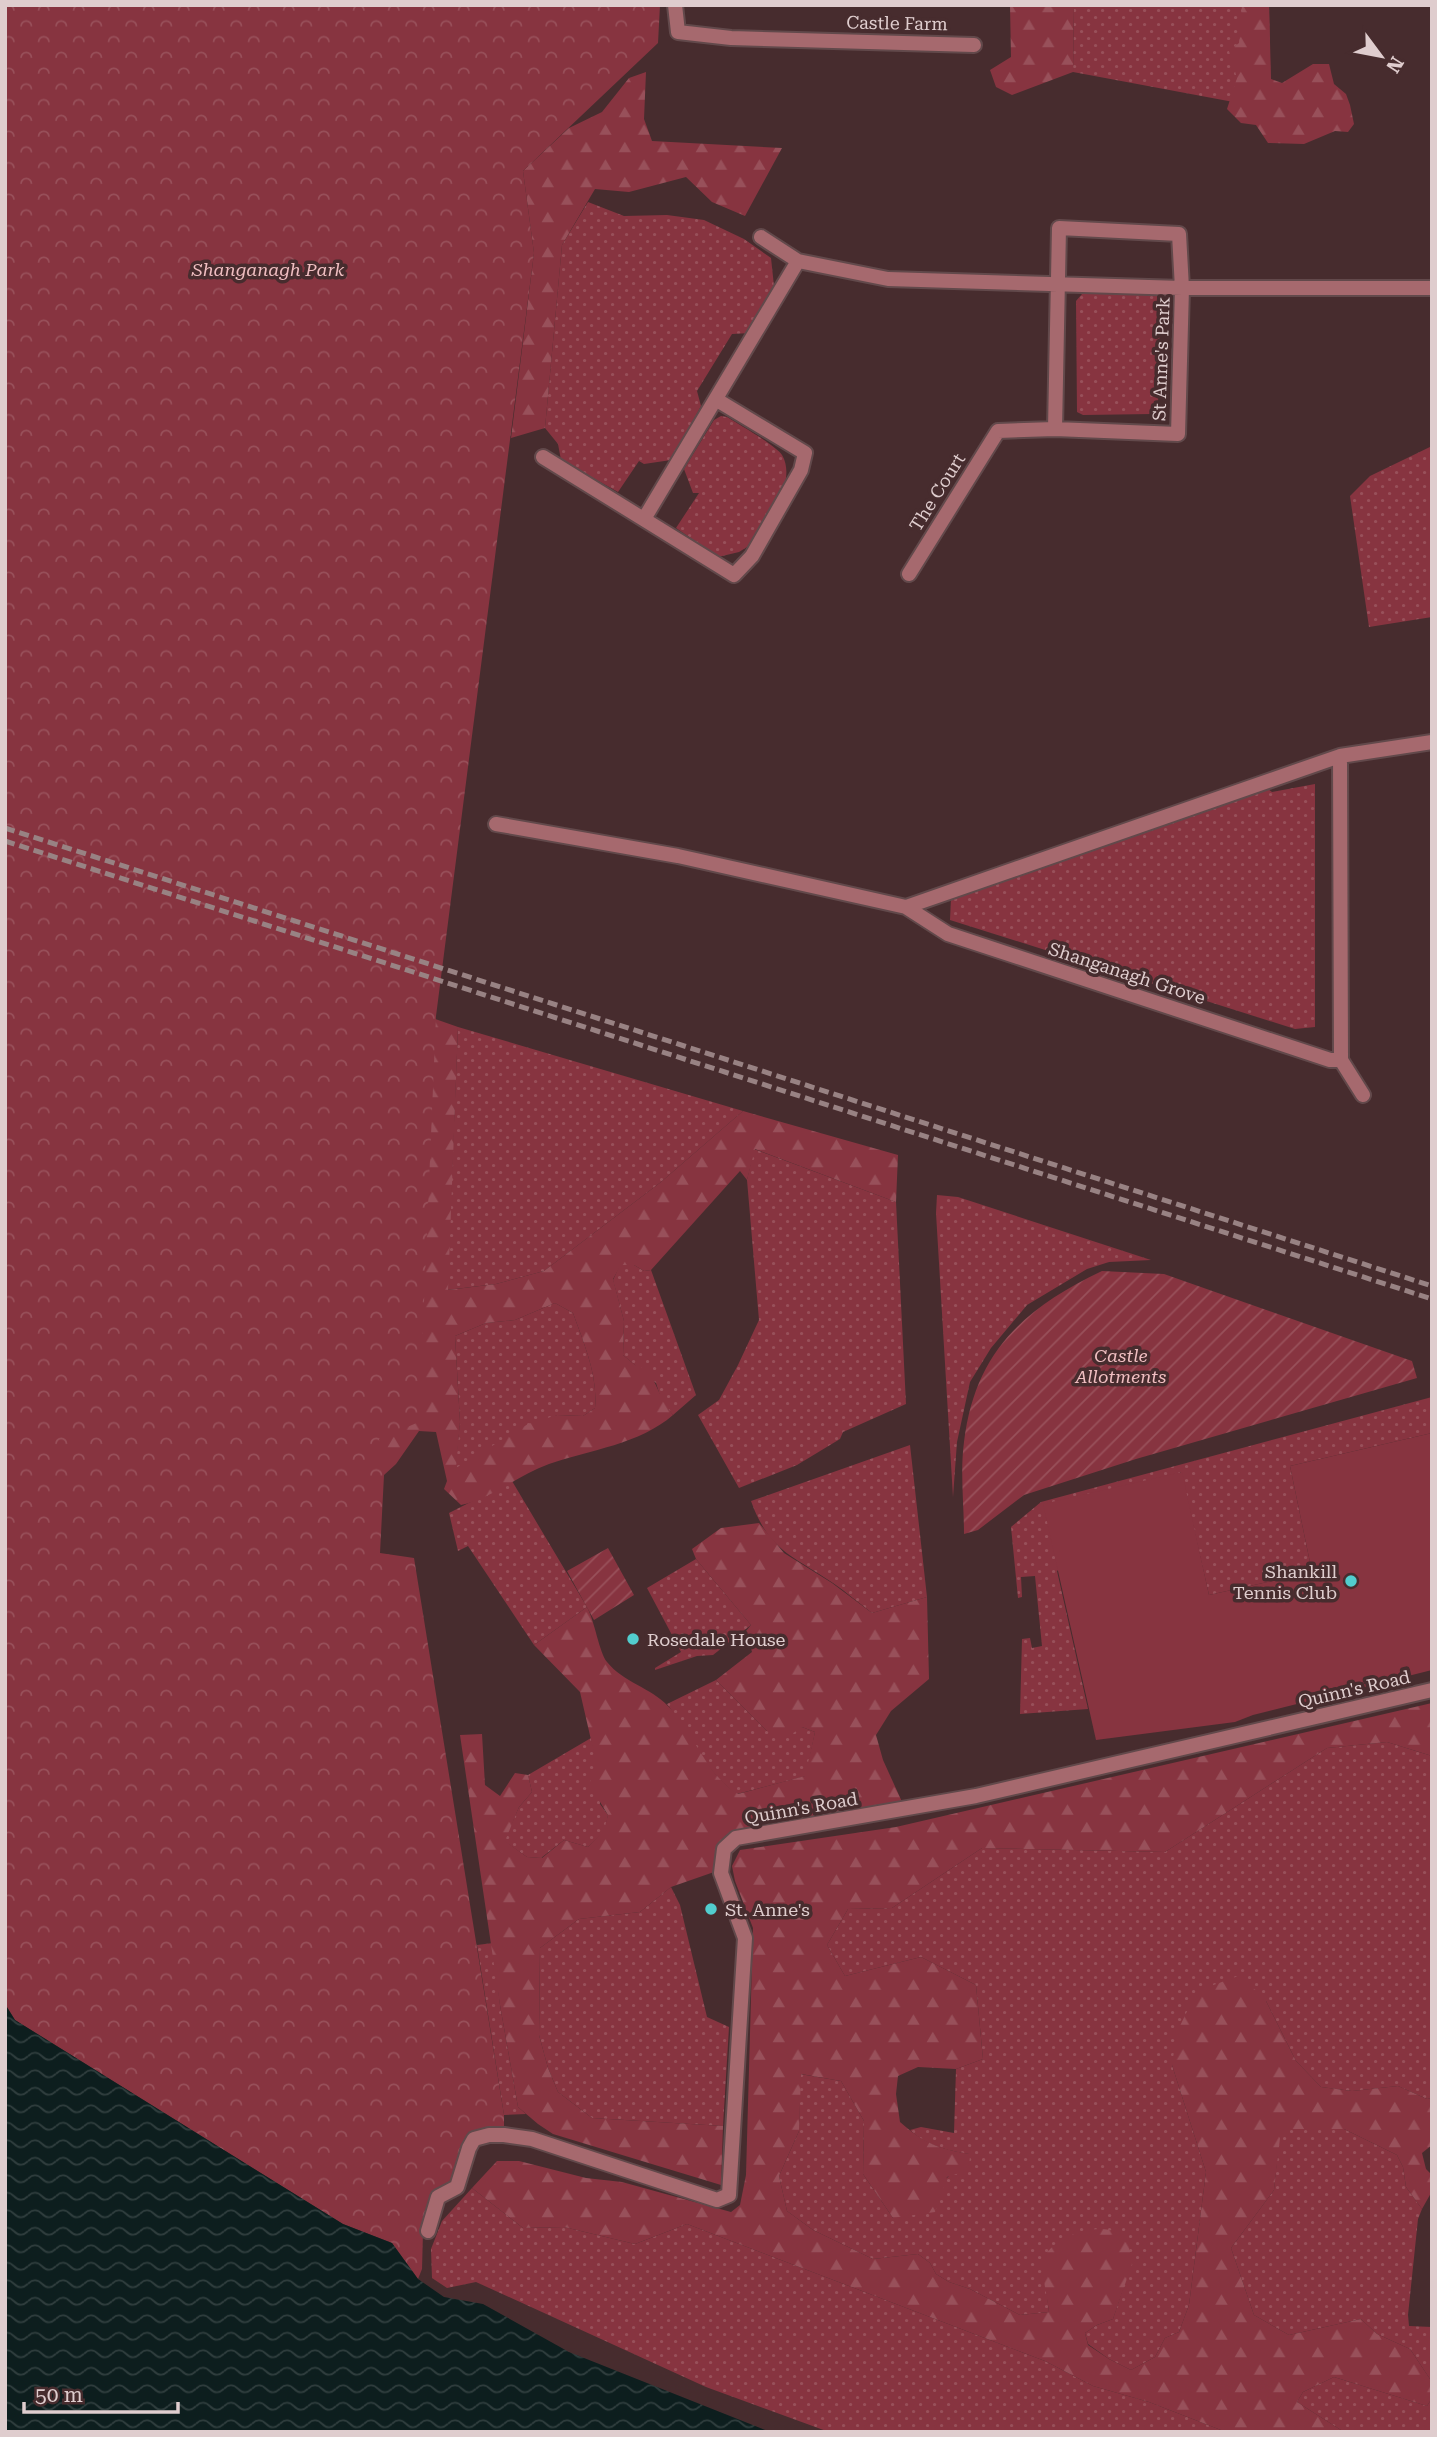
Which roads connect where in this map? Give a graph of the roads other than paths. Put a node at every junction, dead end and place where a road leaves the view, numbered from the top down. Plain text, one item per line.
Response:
1 (675, 5) edge
2 (974, 45) dead end
3 (761, 237) dead end
4 (798, 261) junction
5 (1059, 285) junction
6 (1182, 288) junction
7 (1432, 288) edge
8 (717, 400) junction
9 (1055, 429) junction
10 (998, 431) joint
11 (543, 457) dead end
12 (644, 519) junction
13 (909, 574) dead end
14 (1432, 742) edge
15 (1340, 755) junction
16 (496, 824) dead end
17 (906, 907) junction
18 (1341, 1060) junction
19 (1363, 1095) dead end
20 (1432, 1690) edge
21 (428, 2231) dead end

1 - 2 street, Castle Farm
3 - 4 street, St Anne's Park
4 - 5 street, St Anne's Park
4 - 8 street
5 - 6 street, St Anne's Park
5 - 6 street, St Anne's Park
5 - 9 street, St Anne's Park
6 - 7 street, St Anne's Park
6 - 9 street, St Anne's Park
8 - 12 street
8 - 12 street
9 - 10 street, St Anne's Park
10 - 13 street, The Court
11 - 12 street
14 - 15 street
15 - 17 street
15 - 18 street
16 - 17 street, Shanganagh Grove
17 - 18 street, Shanganagh Grove
18 - 19 street
20 - 21 street, Quinn's Road

